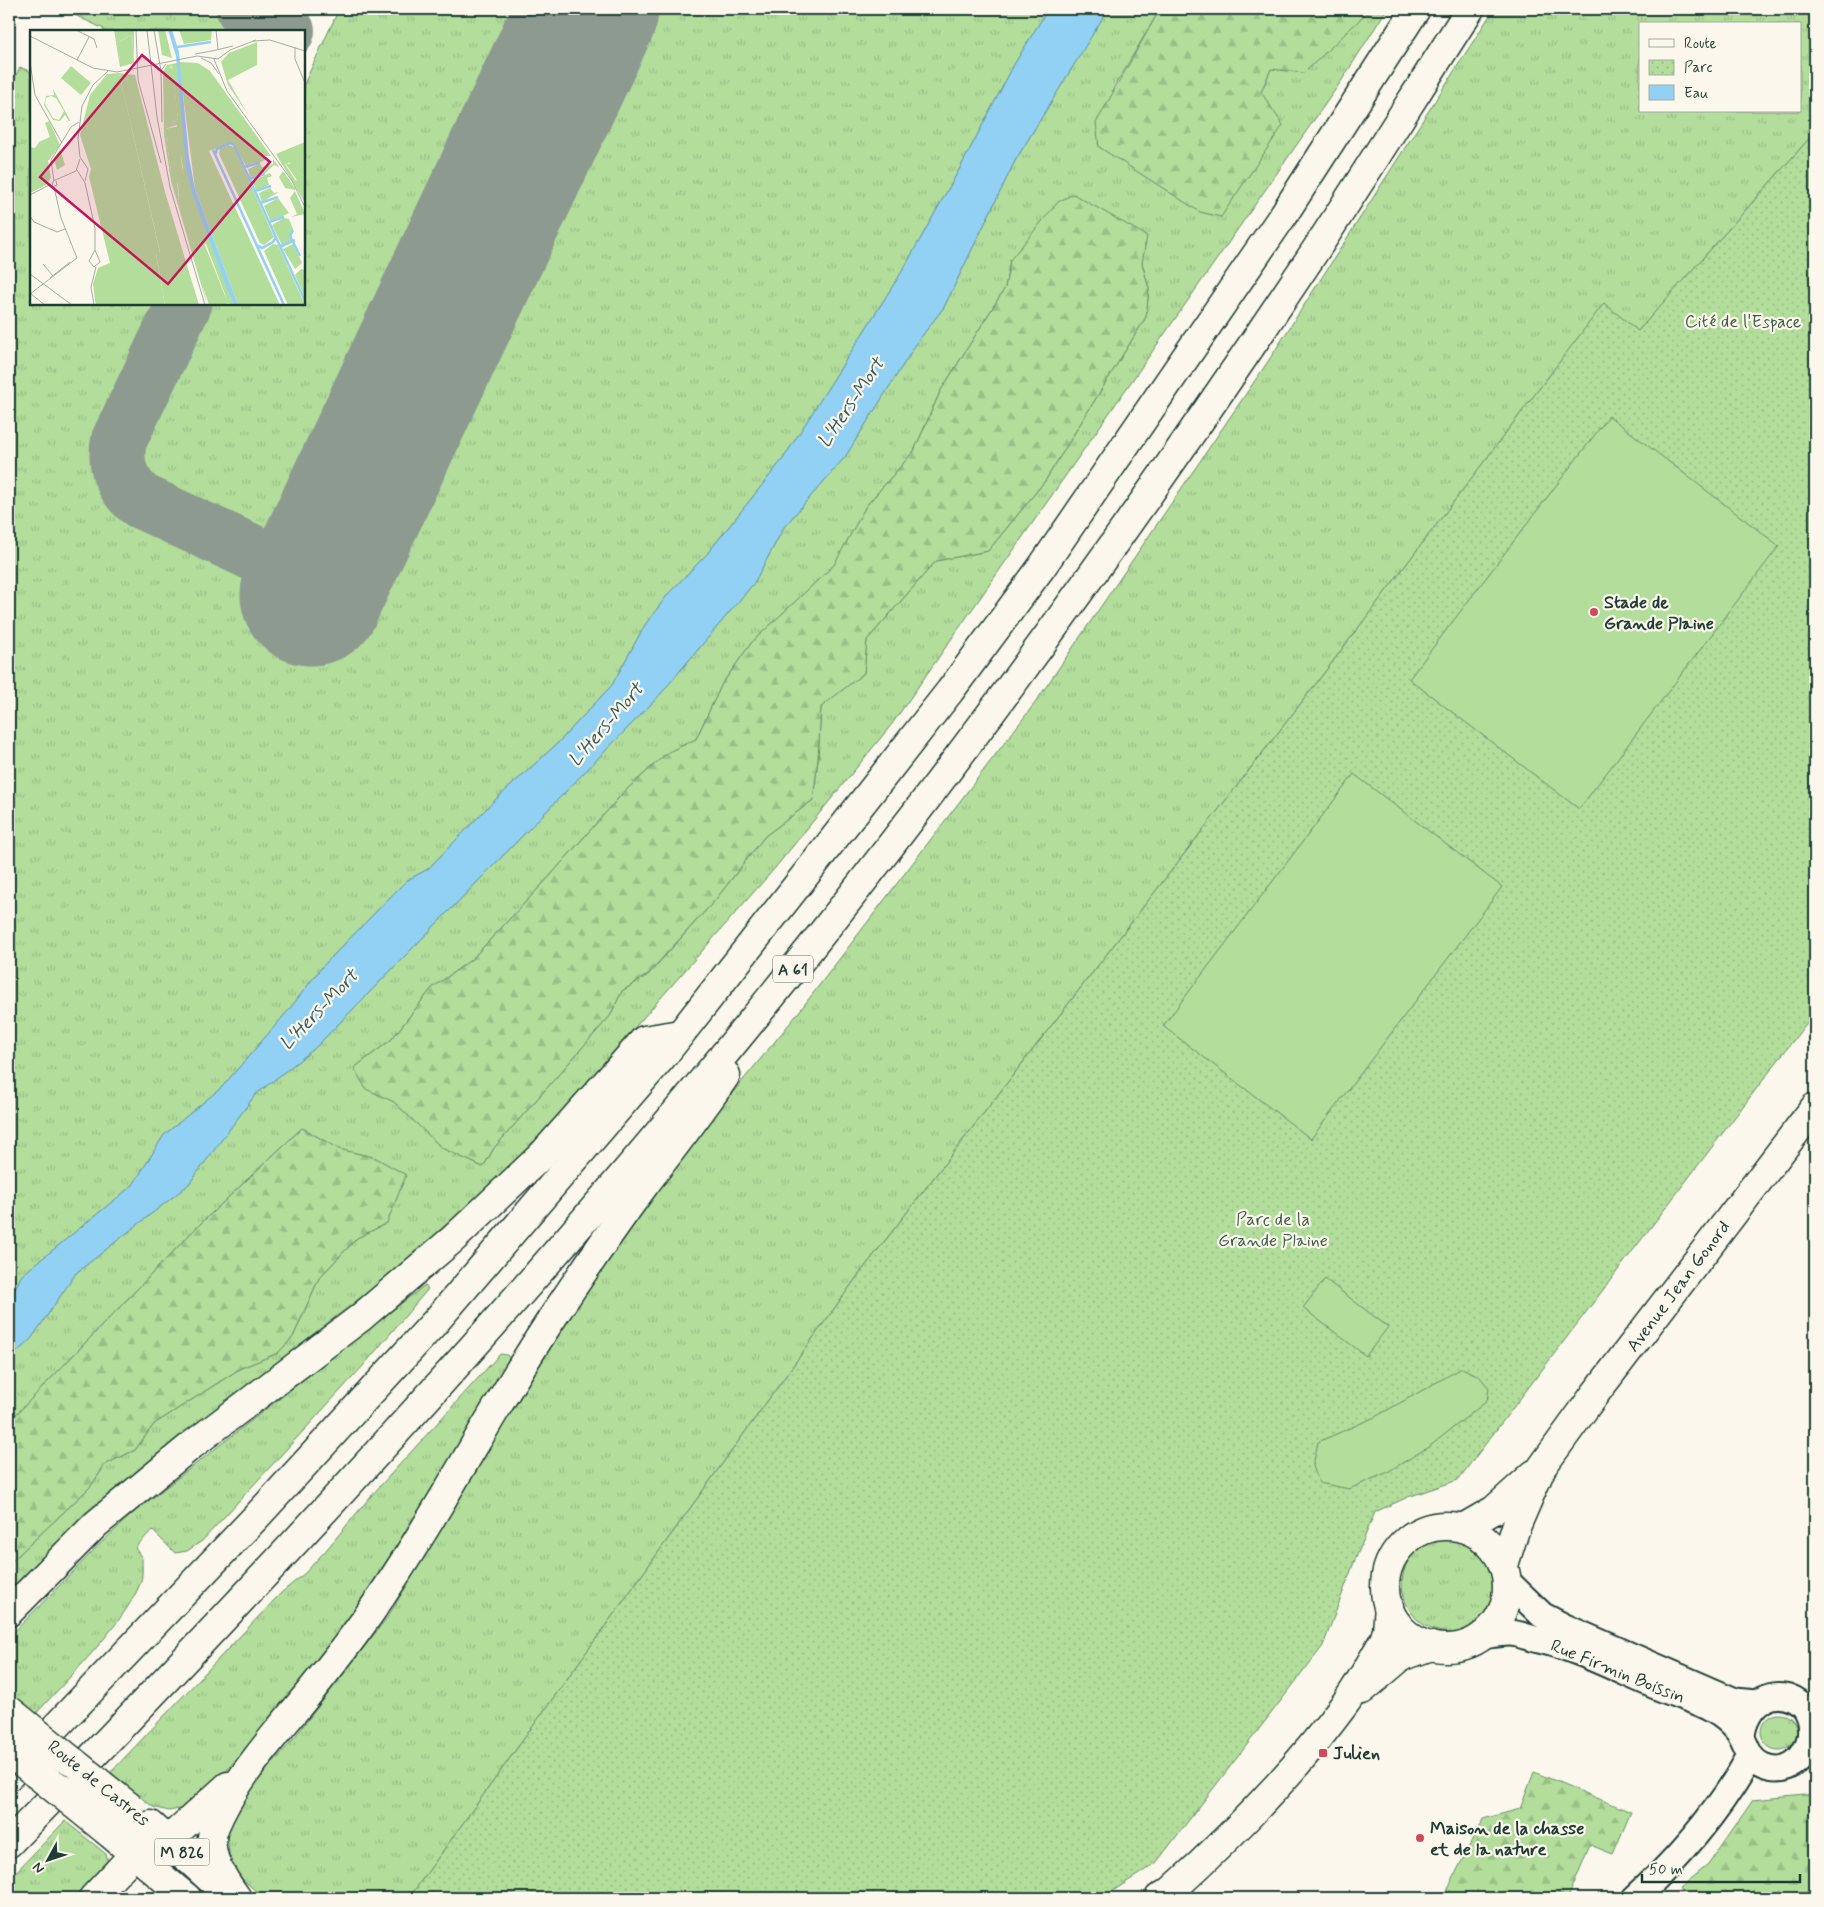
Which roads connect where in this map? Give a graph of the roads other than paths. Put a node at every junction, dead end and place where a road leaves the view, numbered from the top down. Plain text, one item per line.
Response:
1 (1416, 9) edge
2 (1470, 9) edge
3 (812, 946) junction
4 (680, 1034) junction
5 (1815, 1107) edge
6 (1542, 1467) junction
7 (1463, 1528) junction
8 (1506, 1573) junction
9 (1388, 1606) junction
10 (9, 1612) edge
11 (1482, 1636) junction
12 (1431, 1646) junction
13 (1757, 1703) junction
14 (1345, 1704) junction
15 (9, 1710) edge
16 (1812, 1712) edge
17 (9, 1730) edge
18 (1746, 1746) junction
19 (9, 1752) edge
20 (1808, 1761) edge
21 (74, 1762) junction
22 (251, 1765) junction
23 (21, 1774) edge
24 (119, 1821) junction
25 (168, 1839) junction
26 (9, 1843) edge
27 (134, 1854) junction
28 (93, 1898) edge
29 (187, 1898) edge
30 (232, 1898) edge
31 (237, 1898) edge
32 (1159, 1898) edge
33 (1635, 1898) edge

1 - 4 main road, A 61
2 - 3 main road, A 61
3 - 22 main road
3 - 26 main road, A 61
4 - 10 main road
4 - 23 main road, A 61
5 - 6 main road, Avenue Jean Gonord
6 - 7 main road, Avenue Jean Gonord
6 - 8 main road, Avenue Jean Gonord
7 - 8 main road, Avenue Jean Gonord
7 - 9 main road, Avenue Jean Gonord
8 - 11 main road, Avenue Jean Gonord
8 - 13 street, Rue Firmin Boissin
9 - 12 main road, Avenue Jean Gonord
9 - 14 main road, Avenue Jean Gonord
11 - 12 main road, Avenue Jean Gonord
11 - 18 street, Rue Firmin Boissin
12 - 14 main road, Avenue Jean Gonord
13 - 16 street
13 - 18 street
14 - 32 main road, Avenue Jean Gonord
15 - 21 main road, Route de Castres / M 826, bridge
16 - 20 street
17 - 21 main road, bridge
18 - 20 street
18 - 33 street
19 - 23 main road, Route de Castres, bridge
21 - 24 main road, Route de Castres / M 826, bridge
22 - 25 main road
22 - 31 main road
23 - 24 main road, Route de Castres, bridge
24 - 25 main road
24 - 27 main road, Route de Castres / M 826
25 - 27 main road
25 - 30 main road, M 826
27 - 28 main road
27 - 29 main road, Route de Castres / M 826

